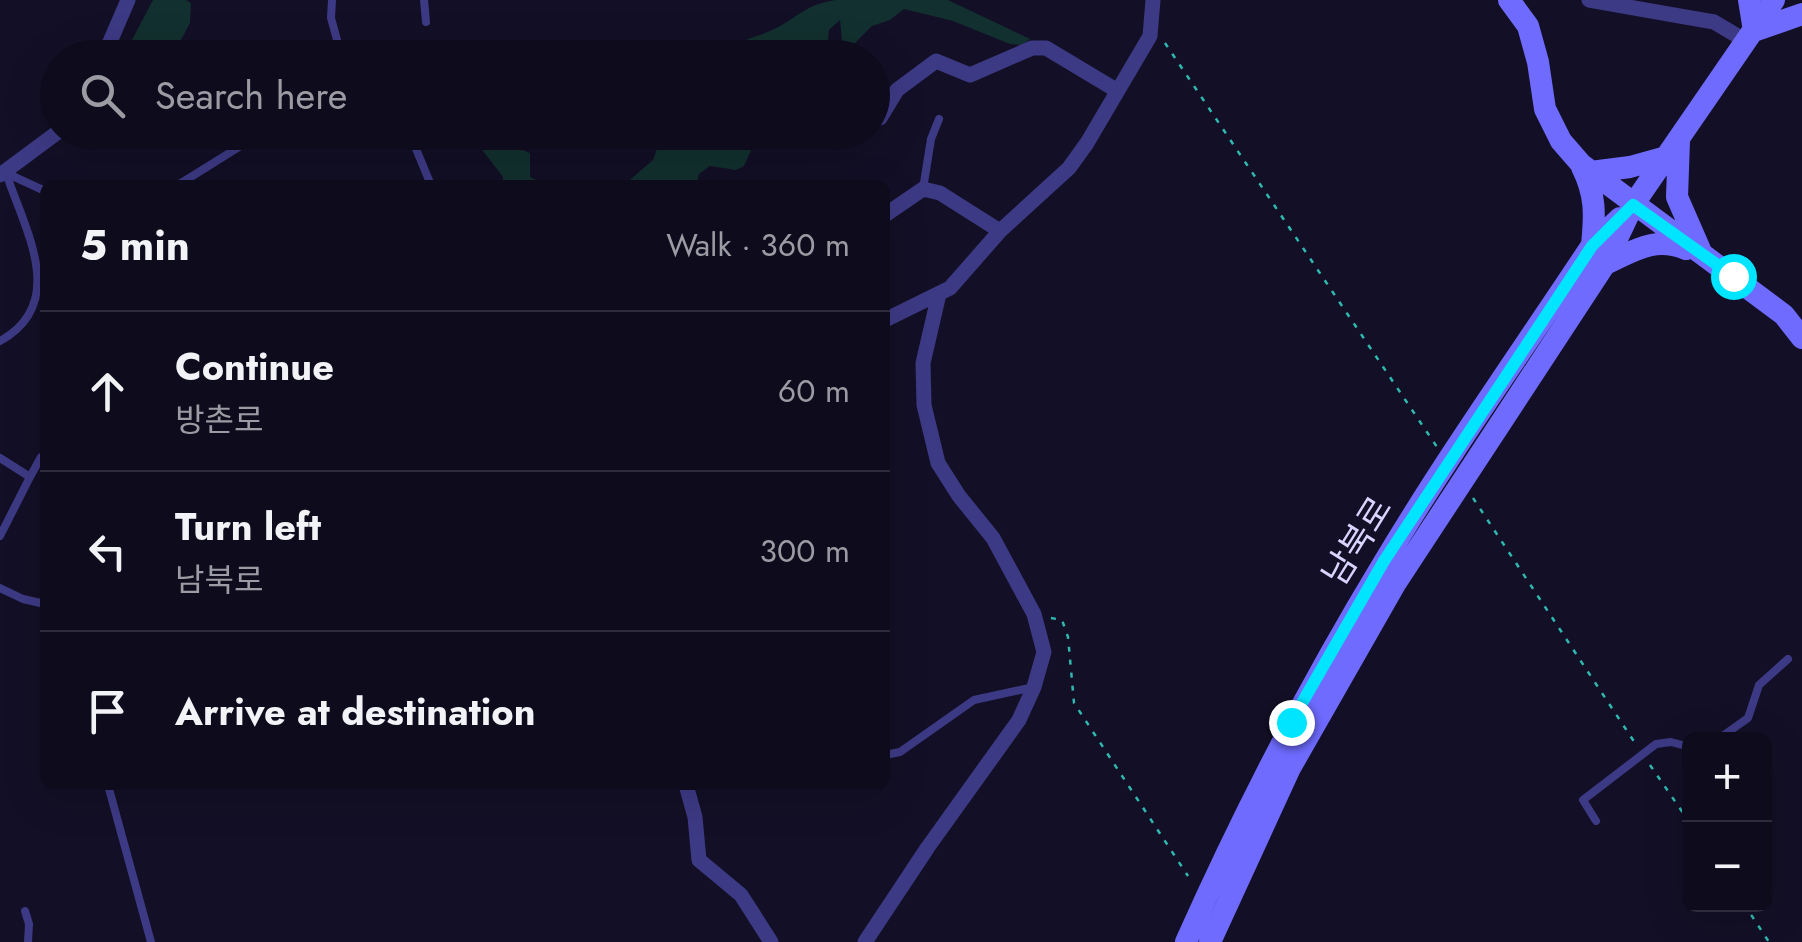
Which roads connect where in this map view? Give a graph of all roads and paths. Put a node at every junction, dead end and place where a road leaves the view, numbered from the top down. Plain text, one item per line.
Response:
1 (128, 0) edge
2 (332, 0) edge
3 (424, 0) edge
4 (1153, 0) edge
5 (1509, 0) edge
6 (1590, 0) edge
7 (1750, 0) edge
8 (1774, 0) edge
9 (1802, 14) edge
10 (426, 22) dead end
11 (1152, 22) junction
12 (1750, 36) junction
13 (111, 40) edge
14 (337, 40) edge
15 (1116, 90) junction
16 (890, 102) edge
17 (939, 119) dead end
18 (40, 146) edge
19 (1673, 149) junction
20 (234, 150) edge
21 (417, 150) edge
22 (1586, 168) junction
23 (3, 174) edge
24 (186, 180) edge
25 (430, 180) edge
26 (923, 189) junction
27 (40, 190) edge
28 (1633, 205) junction
29 (890, 211) edge
30 (1000, 231) junction
31 (1598, 255) junction
32 (1703, 256) junction
33 (939, 294) junction
34 (890, 318) edge
35 (1802, 338) edge
36 (0, 341) edge
37 (1438, 448) dead end
38 (0, 458) edge
39 (40, 460) edge
40 (30, 477) junction
41 (1476, 503) dead end
42 (0, 536) edge
43 (0, 588) edge
44 (40, 603) edge
45 (1034, 614) junction
46 (1788, 659) dead end
47 (1034, 687) junction
48 (1728, 732) edge
49 (1682, 745) edge
50 (890, 754) edge
51 (1644, 755) junction
52 (109, 790) edge
53 (687, 790) edge
54 (1596, 821) dead end
55 (1689, 822) edge
56 (1188, 876) dead end
57 (25, 911) dead end
58 (1749, 912) edge
59 (28, 942) edge
60 (152, 942) edge
61 (772, 942) edge
62 (865, 942) edge
63 (1186, 942) edge
64 (1210, 942) edge
65 (1769, 942) edge

1 - 13 street
2 - 14 lane
3 - 10 lane
4 - 11 street
5 - 22 main road
6 - 12 street
7 - 12 main road
8 - 12 main road, 남북로
9 - 12 main road
11 - 15 street
11 - 37 path
12 - 19 main road, 남북로
15 - 16 street
15 - 30 street
17 - 26 lane
18 - 23 street
19 - 22 main road
19 - 28 main road, 남북로
19 - 32 main road
20 - 24 lane
21 - 25 lane
22 - 28 main road
22 - 31 main road
23 - 27 lane
23 - 36 lane
26 - 29 street
26 - 30 street
28 - 31 main road, 남북로
28 - 32 main road
30 - 33 street
31 - 32 main road
31 - 63 main road, 남북로
31 - 64 main road, 남북로
32 - 35 main road
33 - 34 street
33 - 45 street
38 - 40 lane
39 - 40 lane
40 - 42 lane
41 - 51 path
43 - 44 lane
45 - 47 street
45 - 56 path
46 - 48 lane
47 - 50 lane
47 - 62 street
49 - 51 lane
51 - 54 lane
51 - 55 path
52 - 60 lane
53 - 61 street
57 - 59 lane
58 - 65 path

